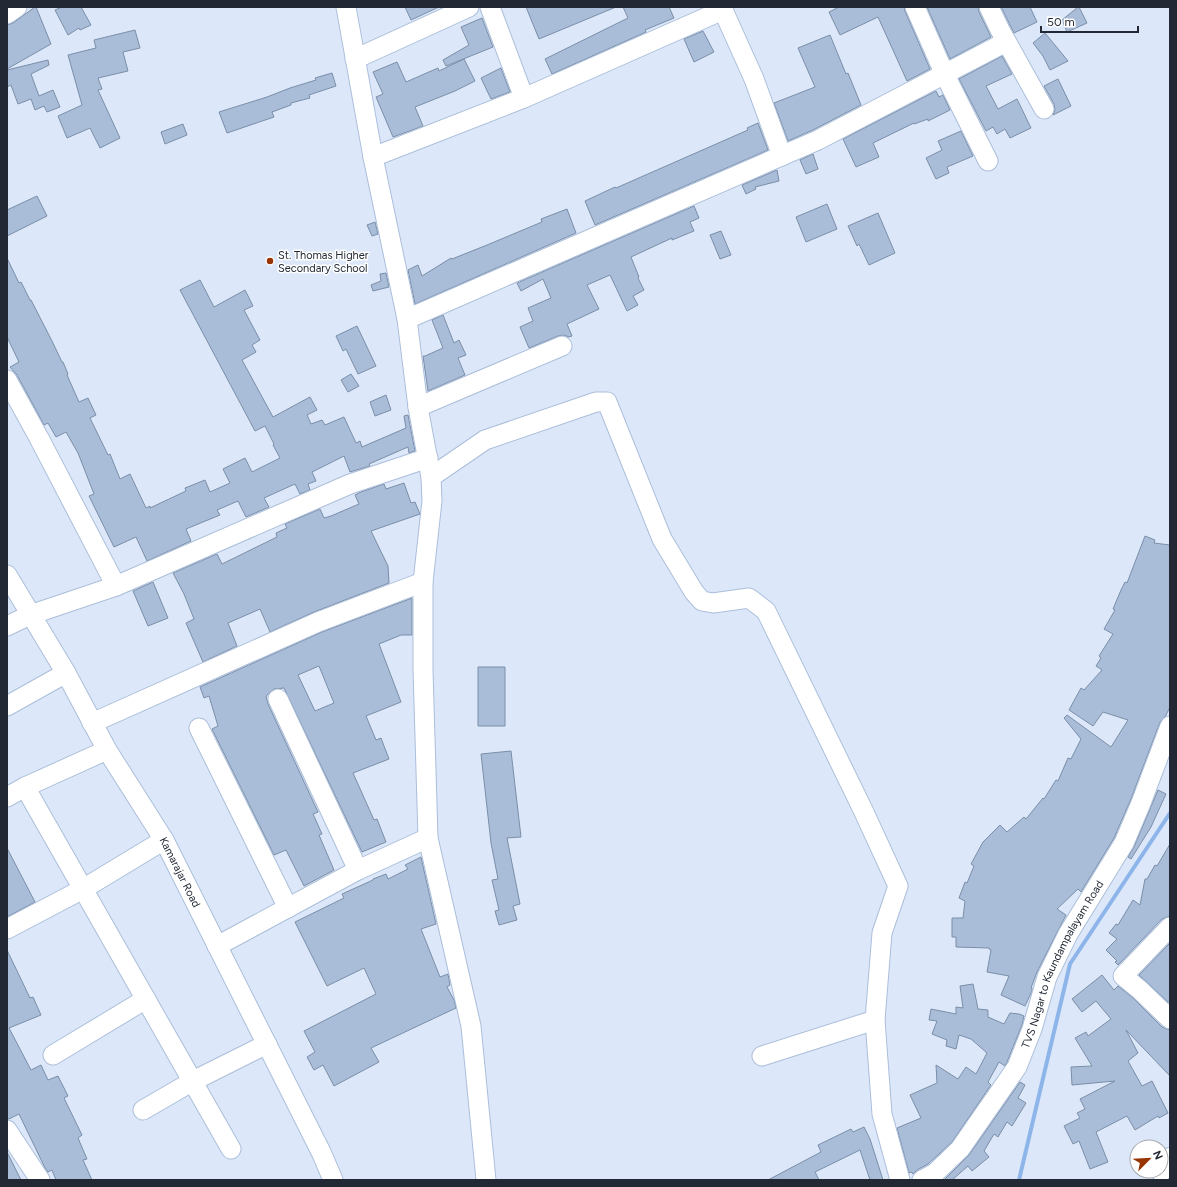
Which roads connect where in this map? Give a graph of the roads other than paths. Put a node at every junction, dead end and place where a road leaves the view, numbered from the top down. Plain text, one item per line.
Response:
1 (17, 7) edge
2 (469, 7) edge
3 (490, 7) edge
4 (914, 7) edge
5 (989, 7) edge
6 (349, 8) edge
7 (722, 9) edge
8 (7, 14) edge
9 (1006, 42) junction
10 (355, 58) junction
11 (945, 75) junction
12 (524, 98) junction
13 (1044, 109) dead end
14 (782, 156) junction
15 (373, 157) junction
16 (988, 161) dead end
17 (408, 320) junction
18 (562, 346) dead end
19 (7, 380) edge
20 (418, 407) junction
21 (428, 458) junction
22 (431, 477) junction
23 (7, 575) edge
24 (422, 582) junction
25 (116, 586) junction
26 (30, 615) junction
27 (7, 626) edge
28 (66, 673) junction
29 (278, 699) dead end
30 (7, 706) edge
31 (92, 722) junction
32 (1170, 726) edge
33 (199, 728) dead end
34 (107, 750) junction
35 (25, 787) junction
36 (7, 797) edge
37 (428, 838) junction
38 (164, 840) junction
39 (358, 870) junction
40 (83, 888) junction
41 (288, 908) junction
42 (1170, 926) edge
43 (7, 929) edge
44 (217, 946) junction
45 (146, 999) junction
46 (1170, 1019) edge
47 (875, 1020) junction
48 (267, 1044) junction
49 (54, 1055) dead end
50 (762, 1056) dead end
51 (193, 1081) junction
52 (143, 1110) dead end
53 (7, 1130) edge
54 (231, 1149) dead end
55 (40, 1180) edge
56 (333, 1180) edge
57 (486, 1180) edge
58 (900, 1180) edge
59 (922, 1180) edge

1 - 8 street
2 - 10 street
3 - 12 street
4 - 11 street
5 - 9 street
6 - 10 street
7 - 12 street
7 - 14 street
9 - 11 street
9 - 13 street
10 - 15 street
11 - 14 street
11 - 16 street
12 - 15 street
14 - 17 street
15 - 17 street
17 - 20 street
18 - 20 street
19 - 25 street
20 - 21 street
21 - 22 street
21 - 25 street
22 - 24 street
22 - 47 street
23 - 26 street, Kamarajar Road
24 - 31 street
24 - 37 street
25 - 26 street
26 - 27 street
26 - 28 street, Kamarajar Road
28 - 30 street
28 - 31 street, Kamarajar Road
29 - 39 street
31 - 34 street, Kamarajar Road
32 - 59 street, TVS Nagar to Kaundampalayam Road
33 - 41 street
34 - 35 street
34 - 38 street, Kamarajar Road
35 - 36 street
35 - 40 street
37 - 39 street
37 - 57 street
38 - 40 street
38 - 44 street, Kamarajar Road
39 - 41 street
40 - 43 street
40 - 45 street
41 - 44 street
42 - 46 street
44 - 48 street, Kamarajar Road
45 - 49 street
45 - 51 street
47 - 50 street
47 - 58 street
48 - 51 street
48 - 56 street, Kamarajar Road
51 - 52 street
51 - 54 street
53 - 55 street

